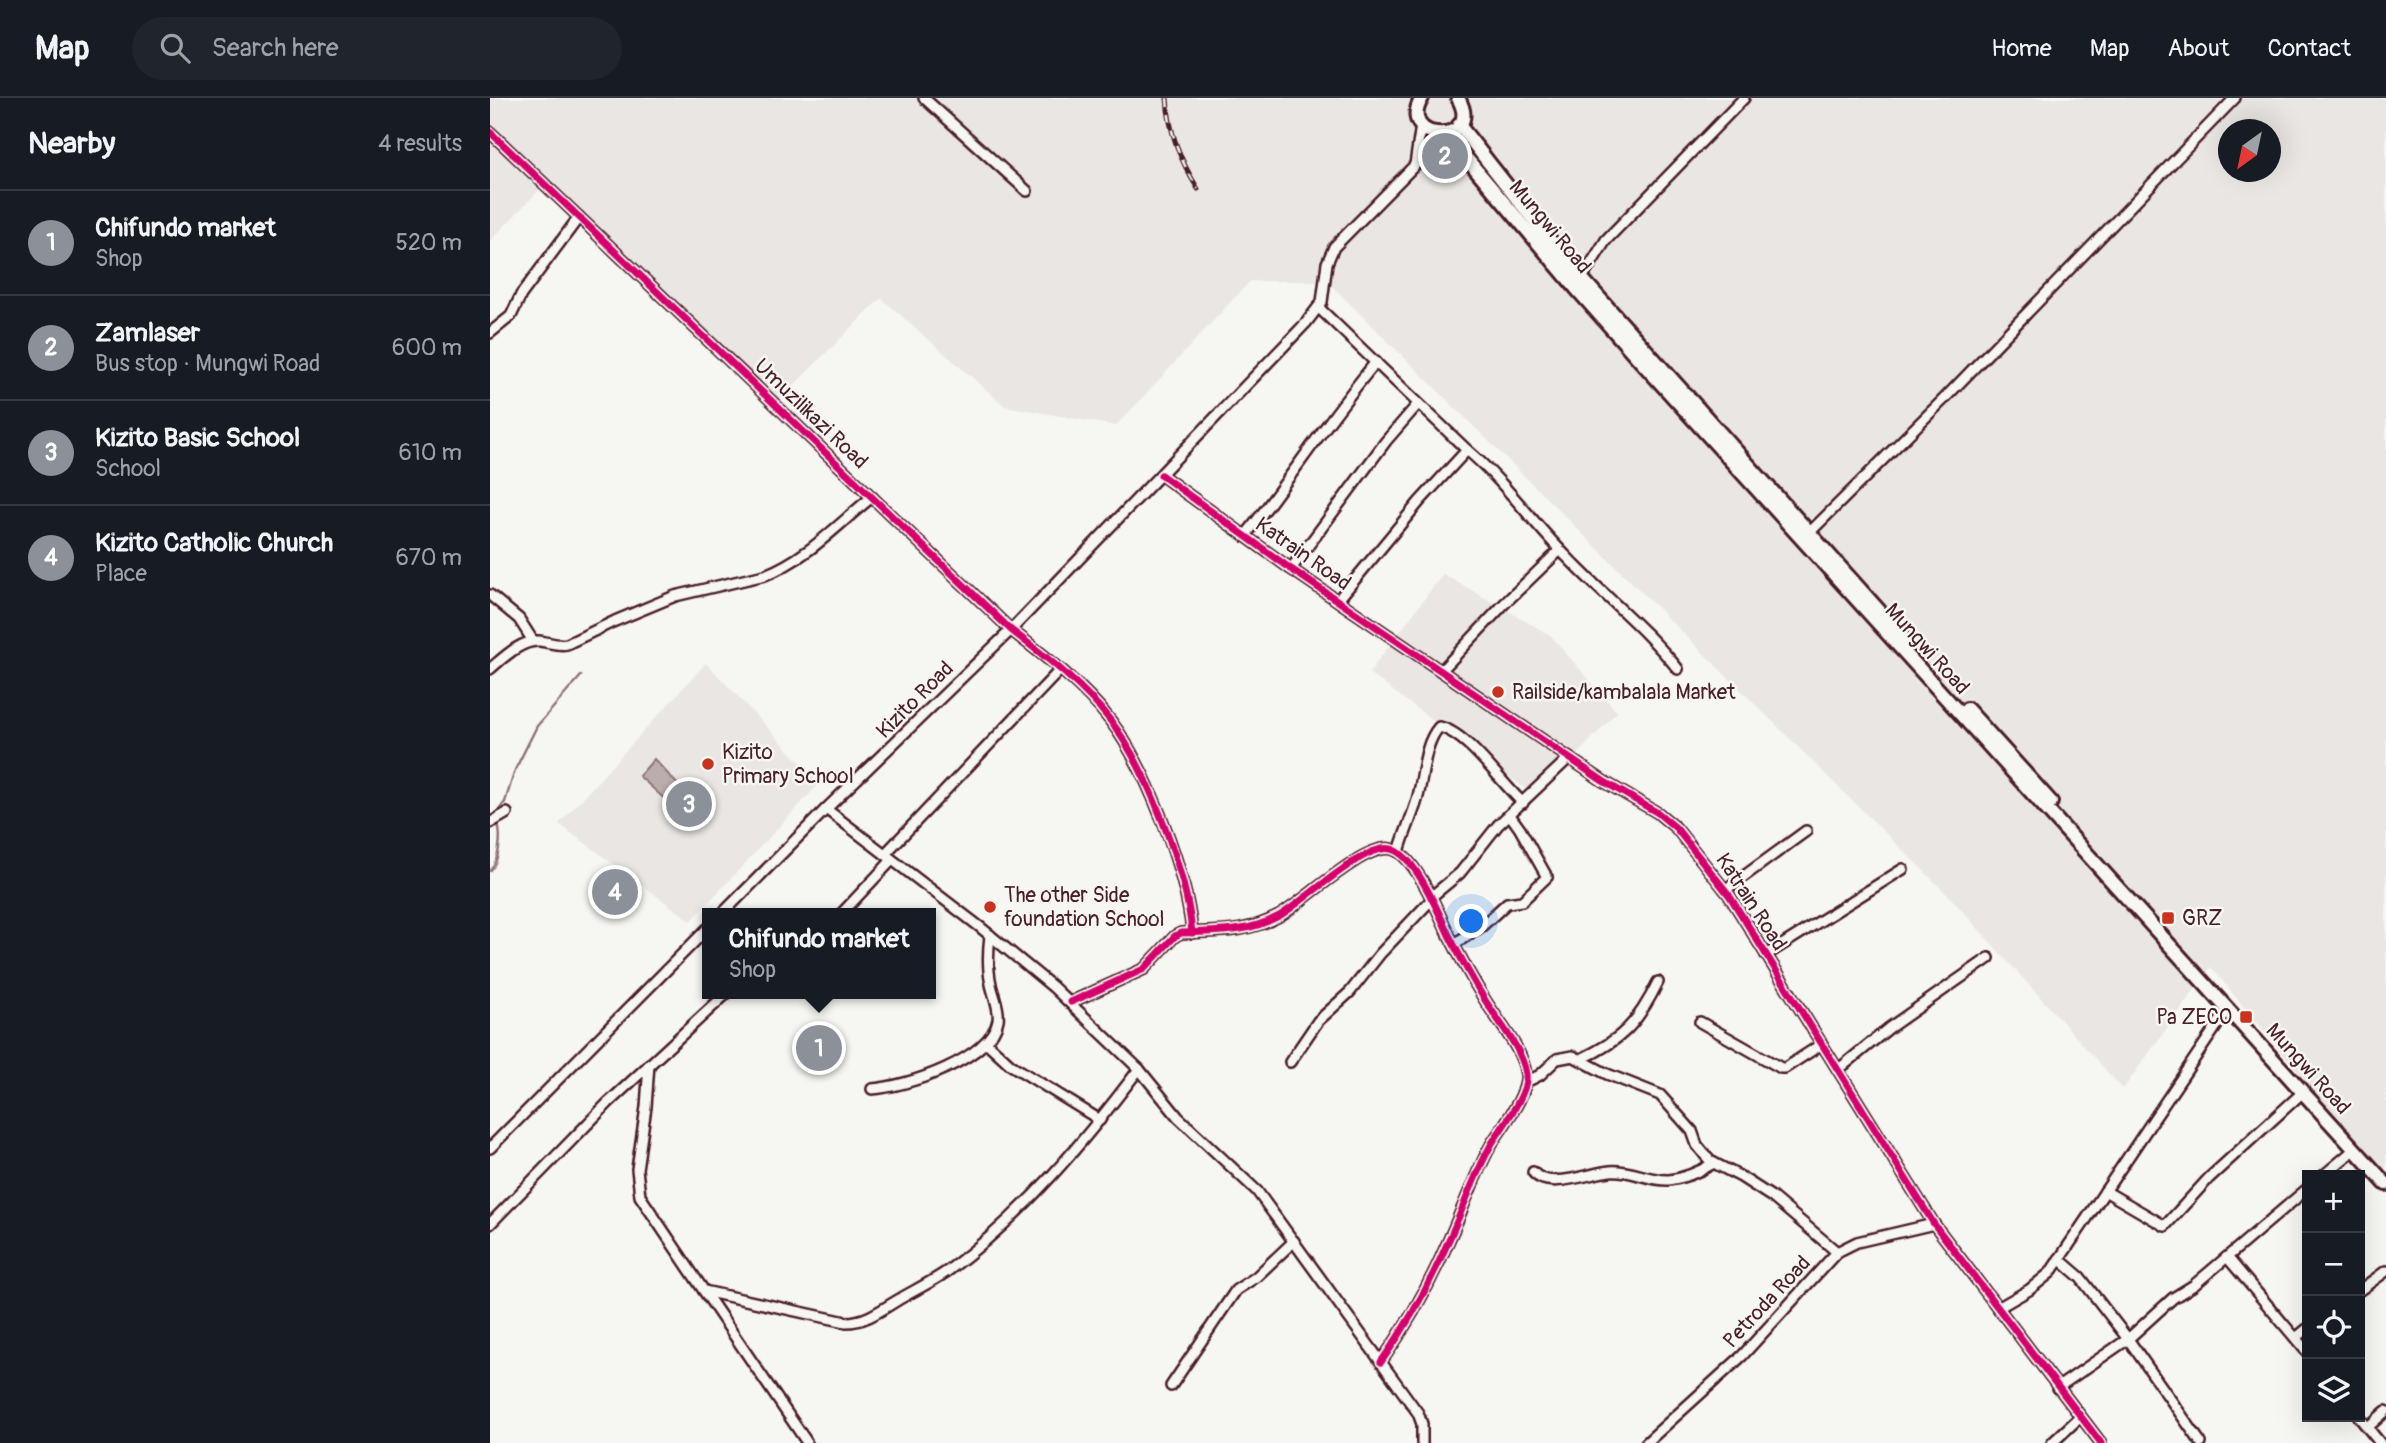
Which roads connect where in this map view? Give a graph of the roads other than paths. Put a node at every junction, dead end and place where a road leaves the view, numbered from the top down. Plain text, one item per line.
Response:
1 (925, 98) edge
2 (1412, 98) edge
3 (1422, 98) edge
4 (1744, 98) edge
5 (2235, 98) edge
6 (1459, 99) edge
7 (1417, 112) junction
8 (1421, 125) junction
9 (1459, 125) junction
10 (490, 132) edge
11 (1443, 135) junction
12 (1414, 166) junction
13 (1027, 191) dead end
14 (579, 217) junction
15 (1582, 278) junction
16 (1319, 308) junction
17 (490, 333) edge
18 (1376, 362) junction
19 (1418, 404) junction
20 (1467, 450) junction
21 (1161, 475) junction
22 (872, 497) junction
23 (1245, 536) junction
24 (1807, 536) junction
25 (1560, 550) junction
26 (1291, 569) junction
27 (490, 595) edge
28 (1338, 600) junction
29 (1012, 630) junction
30 (533, 641) junction
31 (490, 669) edge
32 (1678, 669) dead end
33 (1060, 670) junction
34 (1441, 671) junction
35 (1569, 758) junction
36 (1522, 803) junction
37 (826, 809) junction
38 (506, 813) dead end
39 (1510, 815) junction
40 (490, 823) edge
41 (1806, 831) dead end
42 (1399, 852) junction
43 (888, 857) junction
44 (1903, 869) dead end
45 (1725, 890) junction
46 (1431, 898) junction
47 (728, 908) edge
48 (846, 908) edge
49 (1192, 933) junction
50 (702, 934) edge
51 (990, 935) junction
52 (1454, 944) junction
53 (1766, 955) junction
54 (1989, 958) dead end
55 (1658, 982) dead end
56 (720, 999) edge
57 (1071, 1002) junction
58 (2228, 1009) junction
59 (1700, 1022) dead end
60 (986, 1041) junction
61 (1822, 1044) junction
62 (1581, 1059) junction
63 (1290, 1062) dead end
64 (649, 1064) junction
65 (1139, 1069) junction
66 (1839, 1069) junction
67 (1526, 1082) junction
68 (872, 1089) dead end
69 (2303, 1092) junction
70 (1100, 1120) junction
71 (490, 1148) edge
72 (2355, 1149) junction
73 (1714, 1163) junction
74 (2330, 1170) edge
75 (1533, 1172) dead end
76 (2386, 1175) edge
77 (2386, 1184) edge
78 (2105, 1191) junction
79 (2302, 1193) edge
80 (490, 1224) edge
81 (1934, 1224) junction
82 (1294, 1241) junction
83 (1836, 1252) junction
84 (2227, 1257) junction
85 (2059, 1259) junction
86 (2386, 1271) edge
87 (2365, 1286) edge
88 (704, 1292) junction
89 (1998, 1308) junction
90 (2302, 1333) edge
91 (2296, 1338) junction
92 (2128, 1339) junction
93 (2302, 1346) edge
94 (1381, 1362) junction
95 (1171, 1386) dead end
96 (2057, 1388) junction
97 (2386, 1411) edge
98 (2080, 1417) junction
99 (2364, 1422) edge
100 (2368, 1427) junction
101 (806, 1442) edge
102 (1422, 1443) edge
103 (1646, 1443) edge
104 (2052, 1443) edge
105 (2101, 1443) edge
106 (2201, 1443) edge
107 (2381, 1443) edge

1 - 13 street
2 - 7 main road
3 - 7 main road
4 - 15 street
5 - 24 street
6 - 9 main road
7 - 8 main road
8 - 11 main road
8 - 12 street
9 - 11 main road
9 - 15 main road, Mungwi Road
10 - 14 street, Umuzilikazi Road
11 - 12 street
11 - 24 main road, Mungwi Road
12 - 16 street
14 - 17 street
14 - 22 street, Umuzilikazi Road
15 - 24 main road, Mungwi Road
16 - 18 street
16 - 21 street, Kizito Road
18 - 19 street
18 - 23 street
19 - 20 street
19 - 26 street
20 - 25 street
20 - 28 street
21 - 23 street, Katrain Road
21 - 29 street, Kizito Road
22 - 29 street, Umuzilikazi Road
22 - 30 street
23 - 26 street, Katrain Road
24 - 58 main road, Mungwi Road
24 - 76 main road, Mungwi Road
25 - 32 street
25 - 34 street
26 - 28 street, Katrain Road
27 - 30 street
28 - 34 street, Katrain Road
29 - 33 street, Umuzilikazi Road
29 - 37 street, Kizito Road
30 - 31 street
33 - 43 street
33 - 49 street, Umuzilikazi Road
34 - 35 street, Katrain Road
35 - 36 street
35 - 45 street, Katrain Road
36 - 39 street
36 - 42 street
37 - 43 street
37 - 47 street, Kizito Road
38 - 40 street
39 - 46 street
39 - 52 street
41 - 45 street
42 - 46 street
42 - 49 street
43 - 48 street
43 - 51 street
44 - 53 street
45 - 53 street, Katrain Road
46 - 52 street
46 - 63 street
49 - 57 street
50 - 71 street
51 - 57 street
51 - 60 street
52 - 67 street
53 - 61 street, Katrain Road
54 - 66 street
55 - 62 street
56 - 64 street
57 - 65 street
58 - 69 main road, Mungwi Road
58 - 78 street
59 - 61 street
60 - 68 street
60 - 70 street
61 - 66 street, Katrain Road
62 - 67 street
62 - 73 street
64 - 80 street
64 - 88 street
65 - 70 street
65 - 82 street
66 - 81 street, Katrain Road
67 - 94 street
69 - 72 main road, Mungwi Road
69 - 78 street
70 - 88 street
72 - 74 street
72 - 77 main road, Mungwi Road
73 - 75 street
73 - 83 street
78 - 85 street
79 - 84 street
81 - 83 street, Petroda Road
81 - 89 street, Katrain Road
82 - 94 street
82 - 95 street
83 - 103 street, Petroda Road
84 - 91 street
84 - 92 street
85 - 89 street
85 - 92 street
86 - 87 street
88 - 101 street
89 - 96 street, Katrain Road
90 - 91 street
91 - 93 street
92 - 96 street
92 - 106 street
94 - 102 street
96 - 98 street, Katrain Road
97 - 100 street
98 - 104 street
98 - 105 street, Katrain Road
99 - 100 street
100 - 107 street

